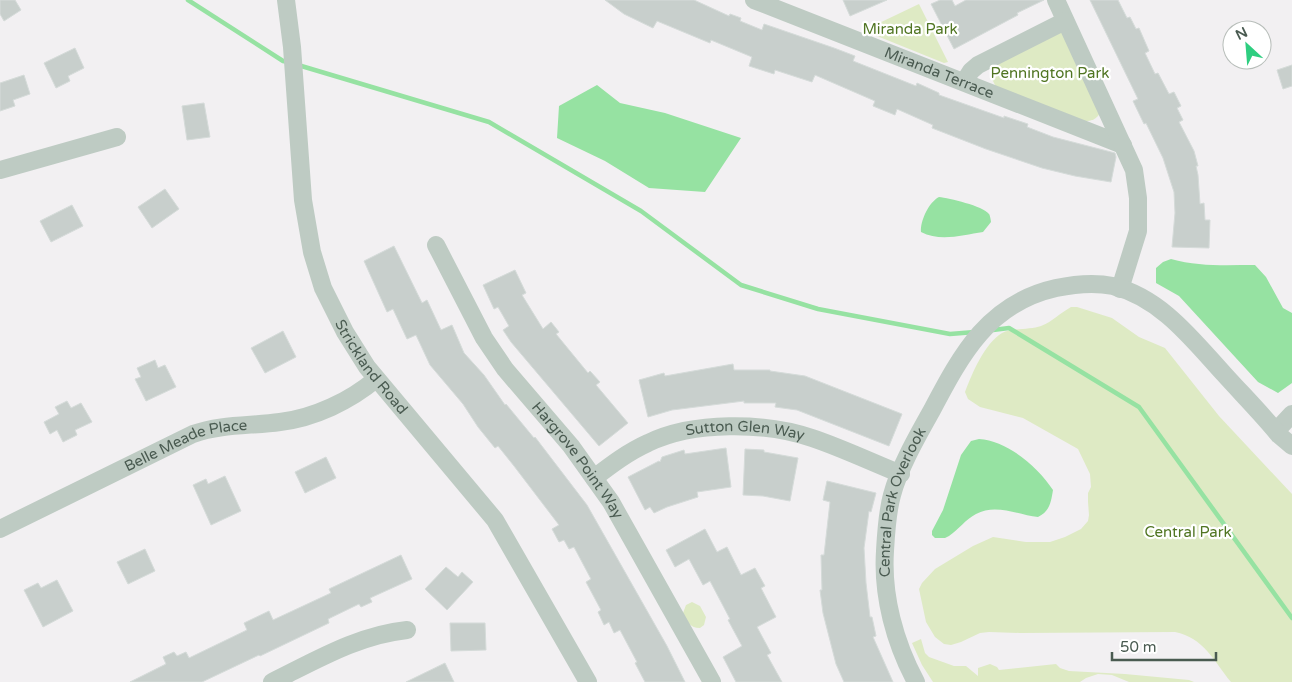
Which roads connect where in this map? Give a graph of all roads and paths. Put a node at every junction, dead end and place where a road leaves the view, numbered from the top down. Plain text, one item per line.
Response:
1 (286, 0) edge
2 (754, 0) edge
3 (1056, 0) edge
4 (786, 6) edge
5 (1065, 21) junction
6 (964, 82) junction
7 (117, 137) dead end
8 (1123, 145) junction
9 (0, 170) edge
10 (436, 244) dead end
11 (1120, 289) junction
12 (376, 379) junction
13 (1292, 414) edge
14 (1276, 431) junction
15 (1291, 444) edge
16 (900, 474) junction
17 (594, 478) junction
18 (0, 529) edge
19 (406, 630) dead end
20 (272, 682) edge
21 (588, 682) edge
22 (712, 682) edge
23 (916, 682) edge

1 - 12 street, Strickland Road
2 - 4 street, Miranda Terrace
3 - 5 street
4 - 6 street, Miranda Terrace
5 - 6 street
5 - 8 street
6 - 8 street, Miranda Terrace
7 - 9 street
8 - 11 street
10 - 17 street, Hargrove Point Way
11 - 14 street
11 - 16 street, Central Park Overlook
12 - 18 street, Belle Meade Place
12 - 21 street, Strickland Road
13 - 14 street
14 - 15 street
16 - 17 street, Sutton Glen Way
16 - 23 street, Central Park Overlook
17 - 22 street, Hargrove Point Way
19 - 20 street

